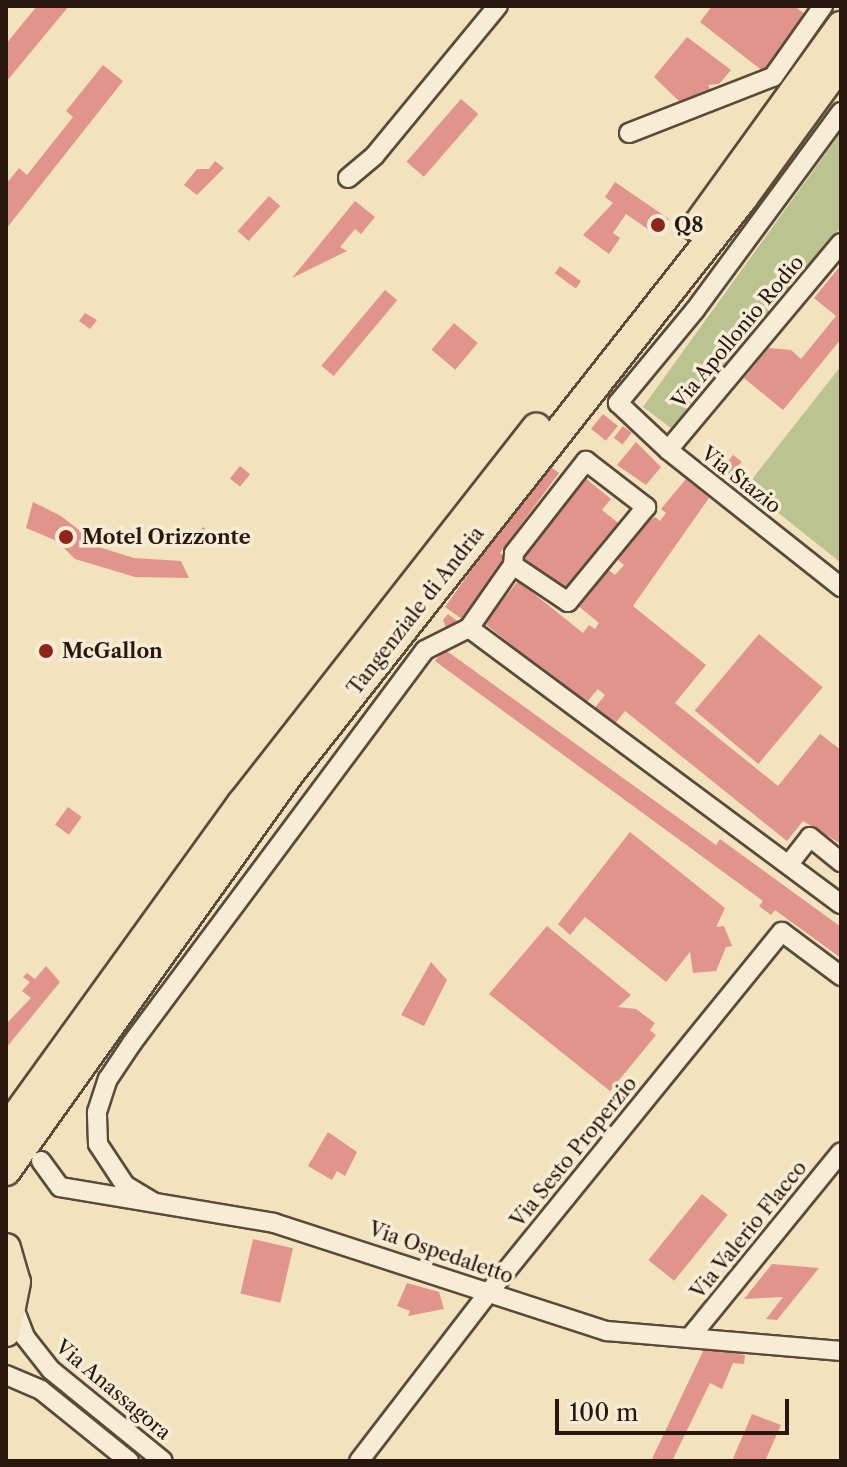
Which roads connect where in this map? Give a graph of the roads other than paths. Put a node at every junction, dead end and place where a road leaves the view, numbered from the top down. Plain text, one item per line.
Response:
1 (498, 6) edge
2 (823, 6) edge
3 (841, 26) edge
4 (841, 63) edge
5 (841, 112) edge
6 (629, 133) dead end
7 (348, 178) dead end
8 (841, 243) edge
9 (668, 450) junction
10 (513, 565) junction
11 (841, 587) edge
12 (469, 628) junction
13 (841, 862) edge
14 (789, 864) junction
15 (841, 904) edge
16 (841, 976) edge
17 (6, 1130) edge
18 (841, 1152) edge
19 (41, 1161) dead end
20 (6, 1171) edge
21 (153, 1202) junction
22 (6, 1248) edge
23 (489, 1292) junction
24 (10, 1320) edge
25 (691, 1336) junction
26 (841, 1351) edge
27 (6, 1375) edge
28 (129, 1461) edge
29 (163, 1461) edge
30 (359, 1461) edge

1 - 7 street
2 - 6 street
3 - 17 main road, Tangenziale di Andria
4 - 20 main road, Tangenziale di Andria
5 - 9 street, Via Stazio
8 - 9 street, Via Apollonio Rodio
9 - 11 street, Via Stazio
10 - 10 street
10 - 12 street
12 - 14 street
12 - 21 street
13 - 14 street
14 - 15 street
16 - 23 street, Via Sesto Properzio
18 - 25 street, Via Valerio Flacco
19 - 21 street, Via Ospedaletto
21 - 23 street, Via Ospedaletto
22 - 24 main road
23 - 25 street, Via Ospedaletto
23 - 30 street, Via Sesto Properzio
24 - 29 street, Via Anassagora
25 - 26 street, Via Ospedaletto
27 - 28 street

